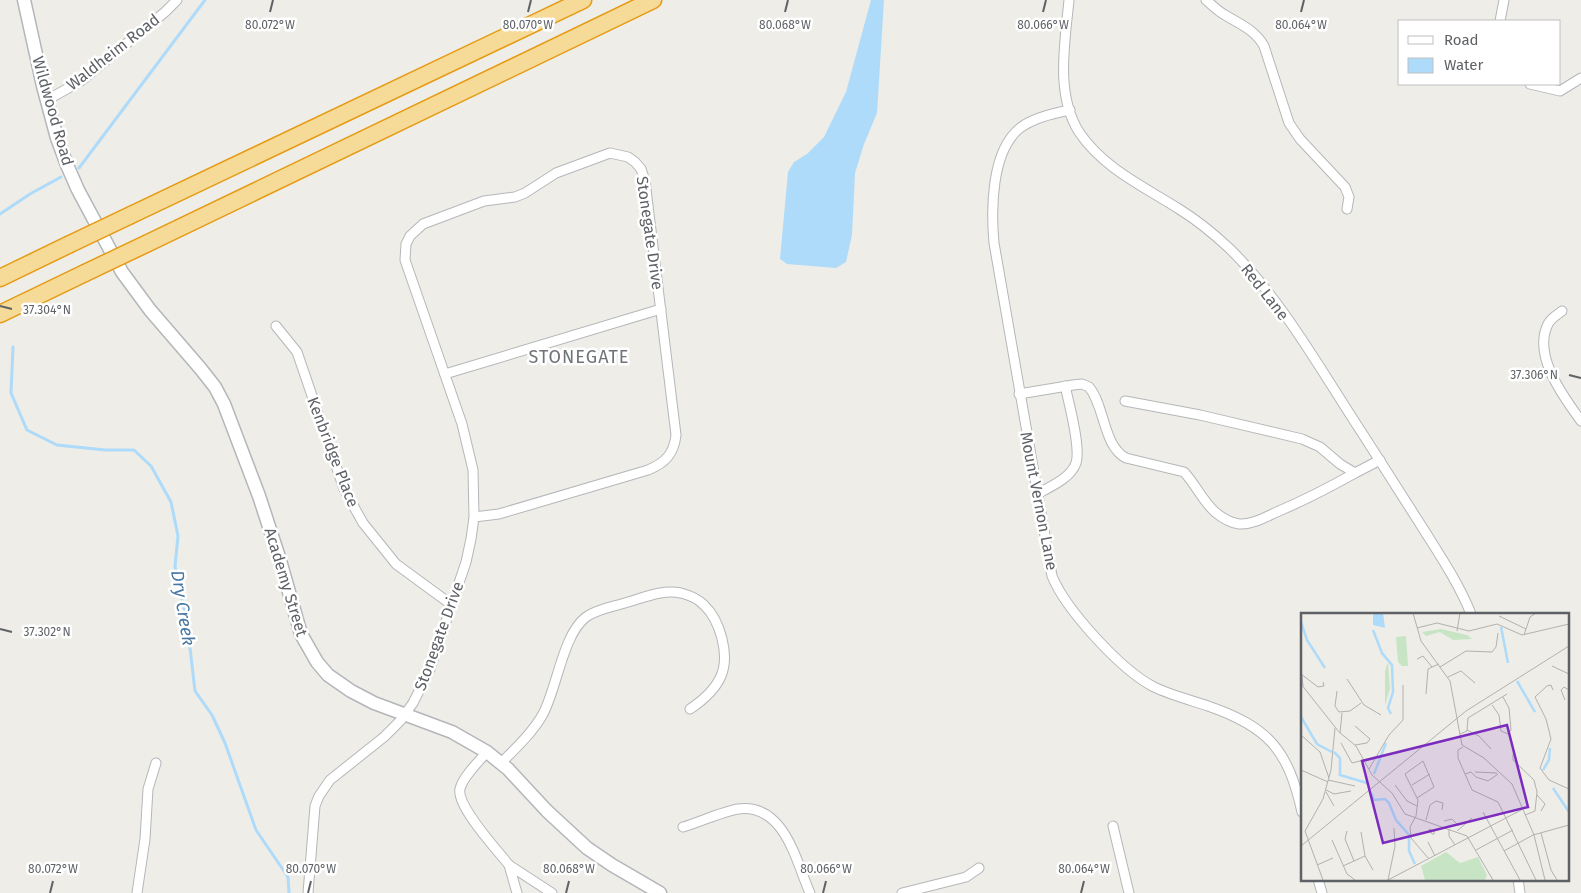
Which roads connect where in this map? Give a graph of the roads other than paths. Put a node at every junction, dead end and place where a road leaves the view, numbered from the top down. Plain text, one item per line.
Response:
1 (24, 0) edge
2 (177, 0) edge
3 (583, 0) edge
4 (653, 0) edge
5 (1069, 0) edge
6 (1206, 0) edge
7 (1504, 0) edge
8 (1500, 20) edge
9 (1581, 78) edge
10 (1534, 85) edge
11 (47, 100) junction
12 (1070, 110) junction
13 (1347, 208) dead end
14 (122, 272) joint
15 (0, 278) edge
16 (661, 309) junction
17 (1562, 311) dead end
18 (0, 314) edge
19 (276, 326) dead end
20 (445, 374) junction
21 (1065, 386) junction
22 (1019, 394) junction
23 (1125, 401) dead end
24 (1581, 421) edge
25 (1380, 460) junction
26 (1355, 473) junction
27 (1037, 494) junction
28 (474, 517) junction
29 (452, 605) junction
30 (1470, 613) edge
31 (690, 709) dead end
32 (405, 714) junction
33 (487, 752) junction
34 (156, 763) dead end
35 (501, 763) junction
36 (1301, 808) edge
37 (1113, 826) dead end
38 (683, 827) dead end
39 (509, 865) junction
40 (979, 868) dead end
41 (1318, 880) edge
42 (1518, 880) edge
43 (137, 893) edge
44 (308, 893) edge
45 (517, 893) edge
46 (552, 893) edge
47 (660, 893) edge
48 (810, 893) edge
49 (902, 893) edge
50 (1129, 893) edge
51 (1322, 893) edge
52 (1520, 893) edge

1 - 11 street, Wildwood Road
2 - 11 street, Waldheim Road
3 - 15 highway, bridge
4 - 18 highway, bridge
5 - 12 street, Red Lane
6 - 13 street
7 - 8 street
9 - 10 street
11 - 14 street, Wildwood Road
12 - 22 street, Mount Vernon Lane
12 - 25 street, Red Lane
14 - 32 street, Academy Street
16 - 20 street
16 - 20 street, Stonegate Drive
16 - 28 street, Stonegate Drive
17 - 24 street
19 - 29 street, Kenbridge Place
20 - 28 street, Stonegate Drive
21 - 22 street
21 - 26 street
21 - 27 street
22 - 27 street, Mount Vernon Lane
23 - 26 street
25 - 26 street
25 - 30 street, Red Lane
27 - 36 street, Mount Vernon Lane
28 - 29 street, Stonegate Drive
29 - 32 street, Stonegate Drive
31 - 35 street
32 - 33 street, Academy Street
32 - 44 street, Stonegate Drive
33 - 35 street, Academy Street
33 - 39 street
34 - 43 street
35 - 47 street, Academy Street
37 - 50 street
38 - 48 street
39 - 45 street
39 - 46 street
40 - 49 street
41 - 51 street
42 - 52 street

